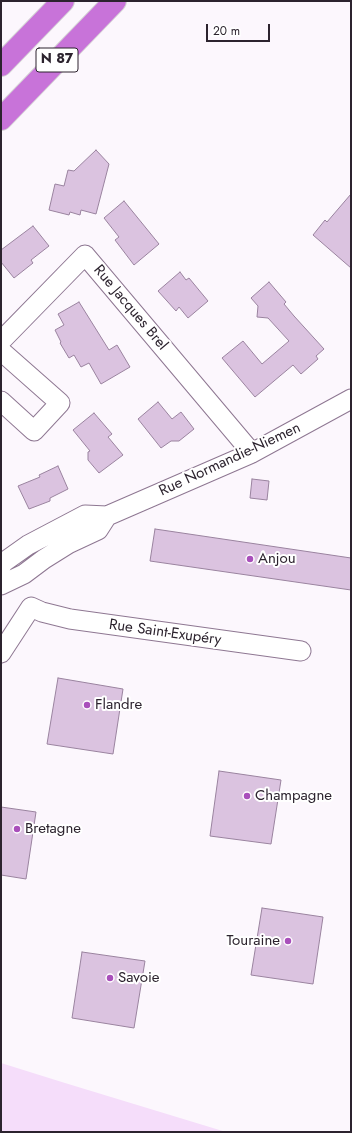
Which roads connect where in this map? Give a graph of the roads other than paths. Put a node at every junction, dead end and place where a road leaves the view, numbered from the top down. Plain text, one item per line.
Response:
1 (63, 1) edge
2 (115, 1) edge
3 (1, 65) edge
4 (1, 119) edge
5 (1, 341) edge
6 (1, 350) edge
7 (351, 399) edge
8 (1, 401) edge
9 (252, 453) junction
10 (107, 516) junction
11 (1, 566) edge
12 (1, 585) edge
13 (301, 651) dead end
14 (1, 654) edge

1 - 3 highway, N 87
2 - 4 highway, N 87
5 - 9 street, Rue Jacques Brel
6 - 8 street
7 - 9 street, Rue Normandie-Niemen
9 - 10 street, Rue Normandie-Niemen
10 - 11 street, Rue Normandie-Niemen
10 - 12 street, Rue Normandie-Niemen
13 - 14 street, Rue Saint-Exupéry

